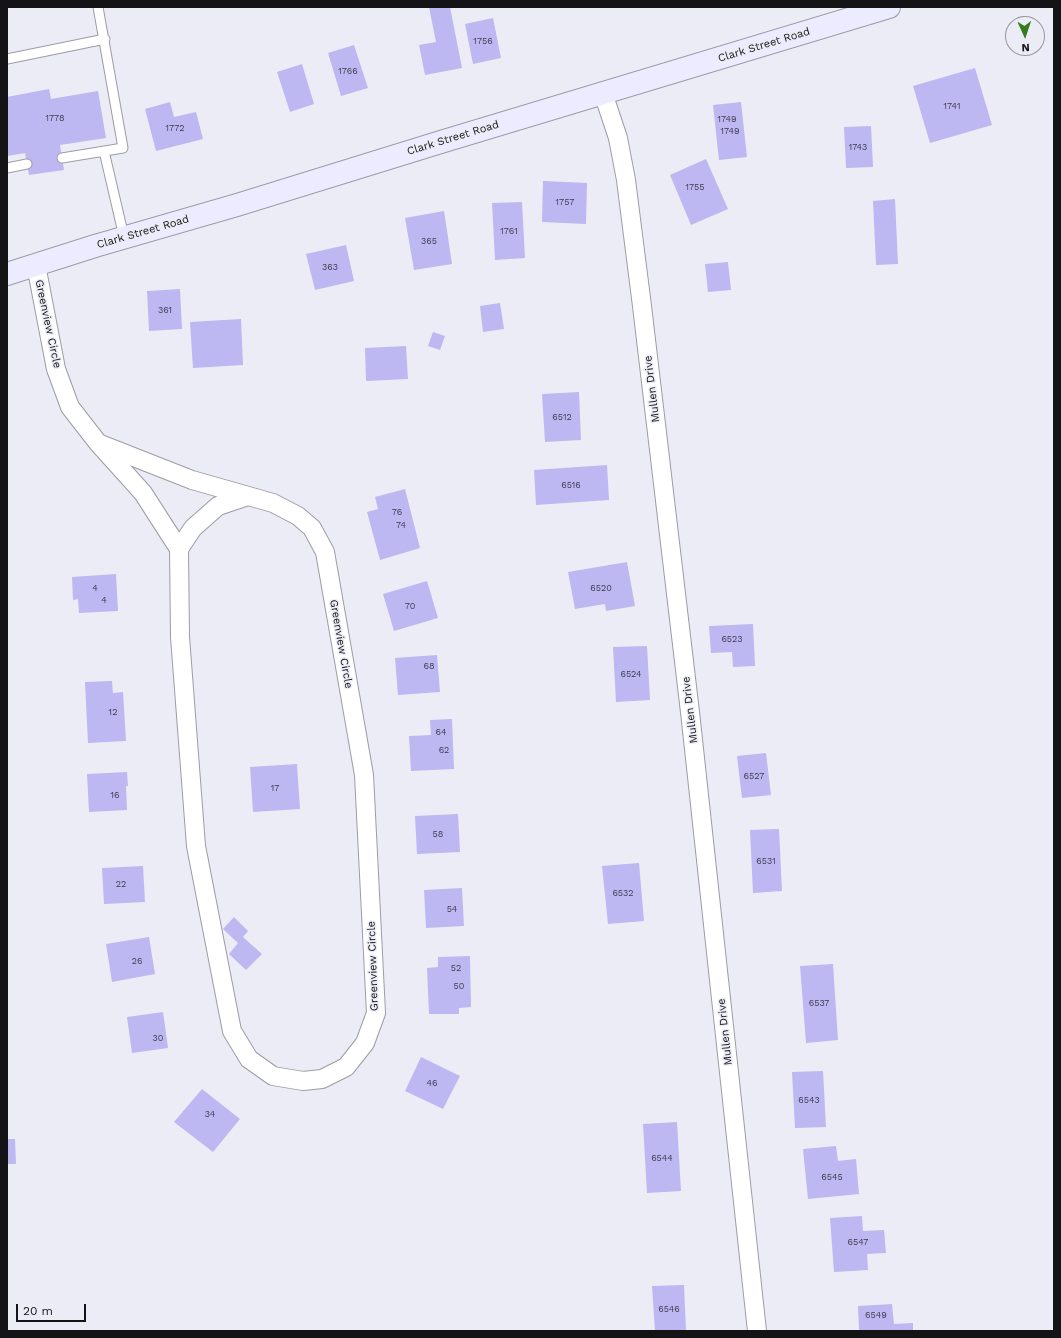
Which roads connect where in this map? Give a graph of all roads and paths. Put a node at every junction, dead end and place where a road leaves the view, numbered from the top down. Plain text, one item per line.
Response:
1 (98, 7) edge
2 (889, 7) edge
3 (105, 39) junction
4 (7, 59) edge
5 (603, 93) junction
6 (104, 151) junction
7 (62, 158) dead end
8 (27, 164) dead end
9 (7, 168) edge
10 (124, 237) junction
11 (20, 270) edge
12 (98, 443) junction
13 (248, 496) junction
14 (179, 549) junction
15 (757, 1331) edge

1 - 3 lane
2 - 5 street, Clark Street Road
3 - 4 lane
3 - 6 lane
5 - 10 street, Clark Street Road
5 - 15 street, Mullen Drive
6 - 7 lane
6 - 10 lane
8 - 9 lane
10 - 11 street, Clark Street Road
11 - 12 street, Greenview Circle
12 - 13 street, Greenview Circle
12 - 14 street, Greenview Circle
13 - 14 street
13 - 14 street, Greenview Circle

